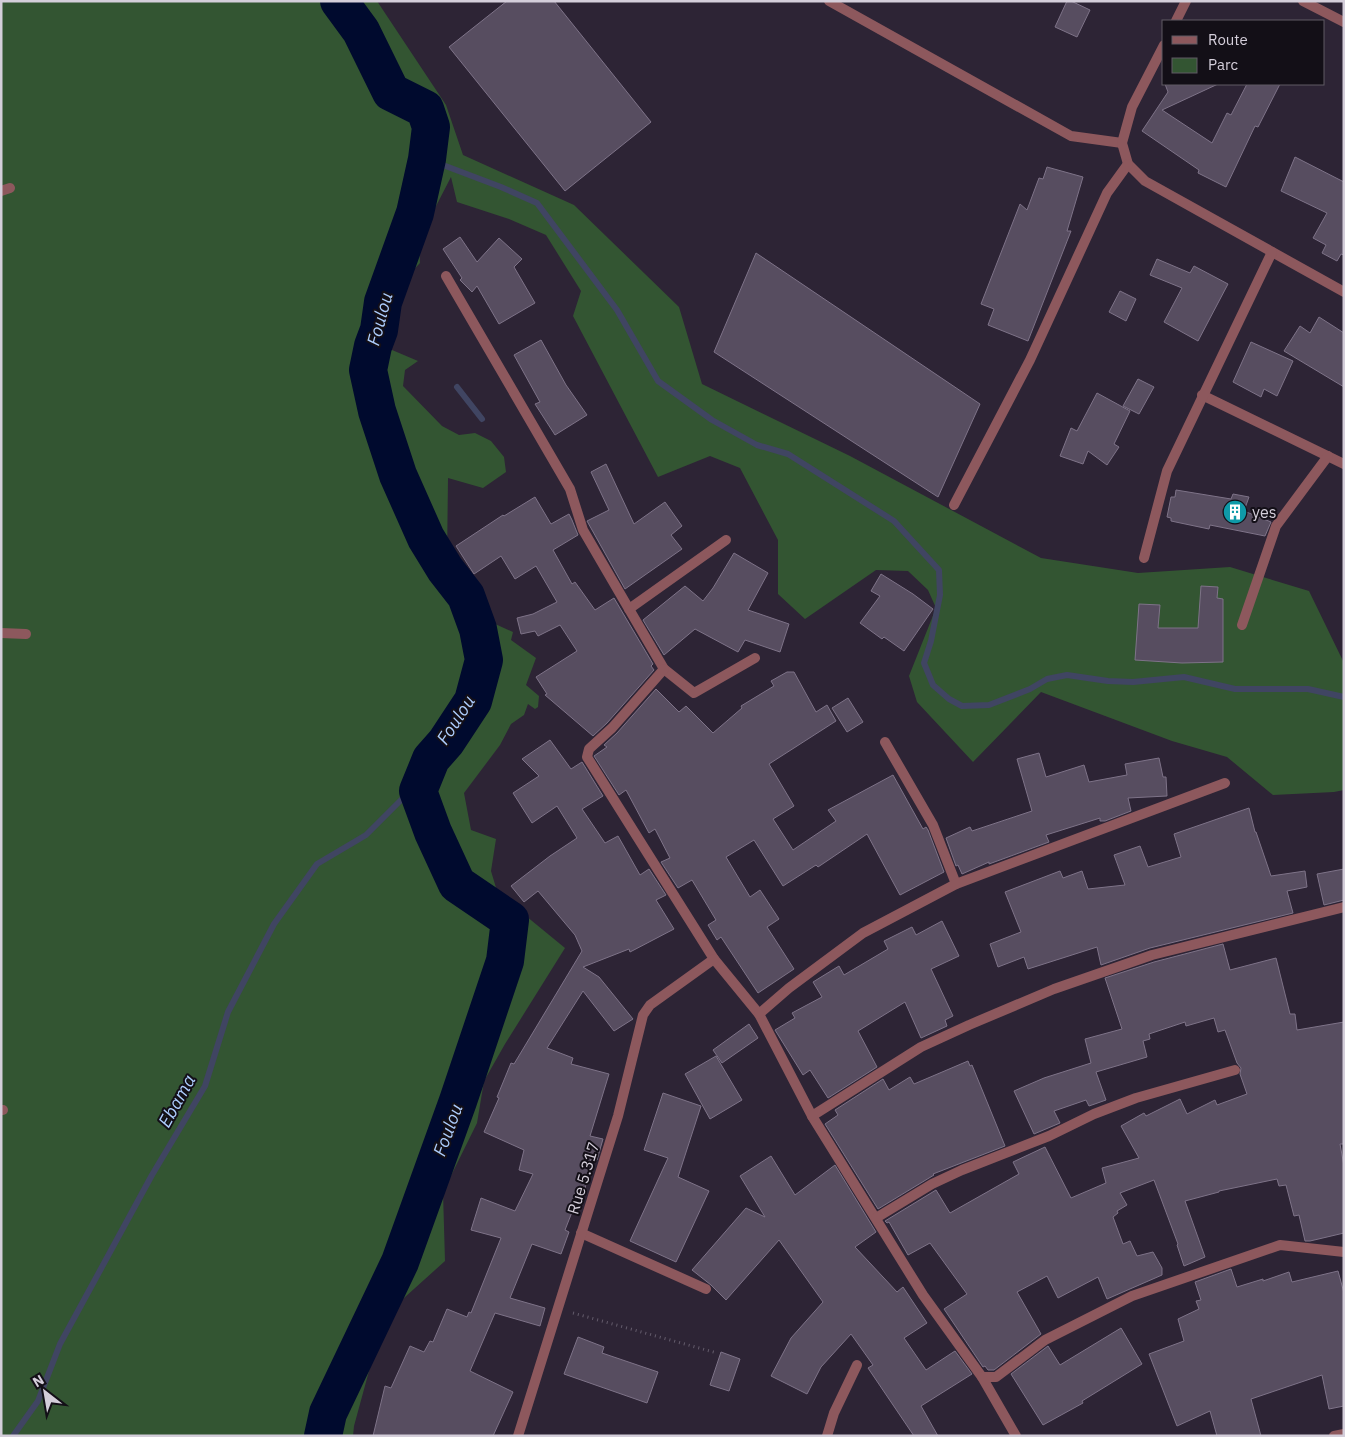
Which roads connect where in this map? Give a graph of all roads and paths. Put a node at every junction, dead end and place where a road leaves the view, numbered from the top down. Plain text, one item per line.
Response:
1 (830, 1) edge
2 (1186, 1) edge
3 (1303, 1) edge
4 (1176, 20) edge
5 (1344, 22) edge
6 (1162, 49) edge
7 (1122, 143) junction
8 (1128, 164) junction
9 (1272, 252) junction
10 (446, 276) dead end
11 (1344, 292) edge
12 (1202, 395) junction
13 (1328, 456) junction
14 (1344, 464) edge
15 (954, 505) dead end
16 (726, 540) dead end
17 (1144, 558) dead end
18 (629, 609) junction
19 (1242, 626) dead end
20 (1, 633) edge
21 (26, 634) dead end
22 (755, 658) dead end
23 (664, 669) junction
24 (885, 742) dead end
25 (1225, 783) dead end
26 (956, 884) junction
27 (1344, 907) edge
28 (714, 959) junction
29 (759, 1014) junction
30 (1235, 1070) dead end
31 (812, 1116) junction
32 (876, 1218) junction
33 (581, 1233) junction
34 (1344, 1252) edge
35 (706, 1289) dead end
36 (558, 1309) junction
37 (717, 1353) dead end
38 (857, 1365) dead end
39 (982, 1377) junction
40 (1344, 1434) edge
41 (518, 1436) edge
42 (828, 1436) edge
43 (1016, 1436) edge
44 (1334, 1436) edge

1 - 7 street
2 - 4 street
3 - 5 street
6 - 7 street
7 - 8 street
8 - 9 street
8 - 15 street
9 - 11 street
9 - 12 street
10 - 18 street
12 - 13 street
12 - 17 street
13 - 14 street
13 - 19 street
16 - 18 street
18 - 23 street
20 - 21 street
22 - 23 street
23 - 28 street
24 - 26 street
25 - 26 street
26 - 29 street
27 - 31 street
28 - 29 street
28 - 33 street, Rue 5.317
29 - 31 street
30 - 32 street
31 - 32 street
32 - 39 street
33 - 35 street
33 - 36 street, Rue 5.317
34 - 39 street
36 - 37 path
36 - 41 street, Rue 5.317
38 - 42 street
39 - 43 street
40 - 44 street

